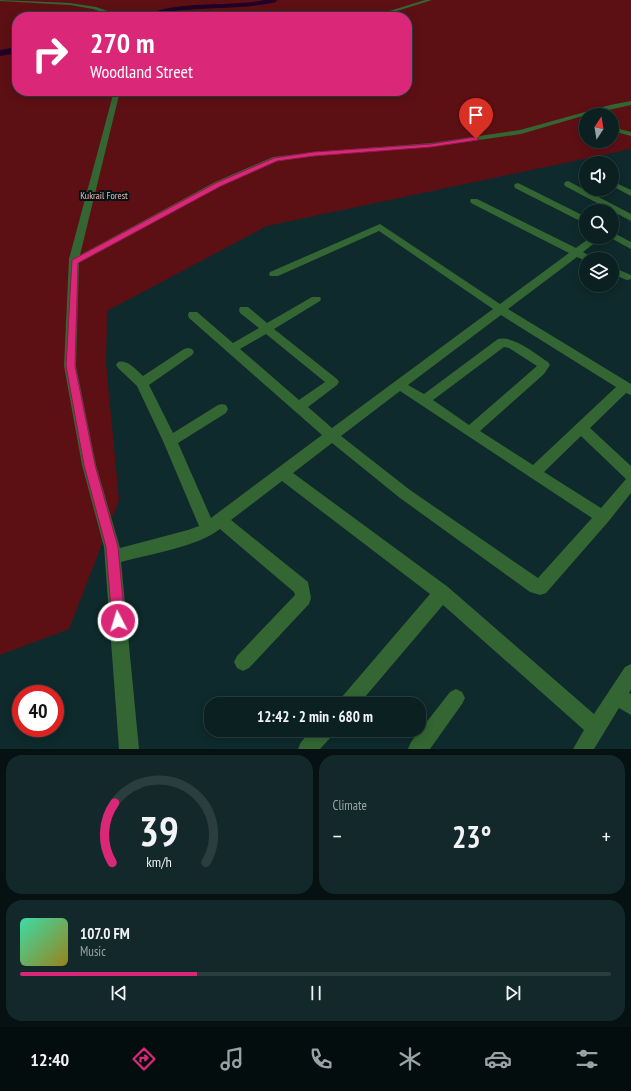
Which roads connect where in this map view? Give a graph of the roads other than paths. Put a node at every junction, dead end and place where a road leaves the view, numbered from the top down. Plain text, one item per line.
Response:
1 (0, 0) edge
2 (430, 0) edge
3 (106, 12) edge
4 (390, 12) edge
5 (115, 96) edge
6 (631, 103) edge
7 (569, 118) junction
8 (579, 121) edge
9 (619, 131) edge
10 (631, 134) edge
11 (568, 184) dead end
12 (518, 186) dead end
13 (619, 187) edge
14 (631, 193) edge
15 (474, 201) dead end
16 (579, 217) edge
17 (631, 218) edge
18 (619, 239) edge
19 (587, 244) edge
20 (631, 246) edge
21 (576, 252) junction
22 (579, 254) edge
23 (74, 262) junction
24 (619, 273) edge
25 (274, 274) dead end
26 (627, 277) dead end
27 (316, 299) dead end
28 (500, 309) junction
29 (244, 310) dead end
30 (193, 315) dead end
31 (266, 328) junction
32 (232, 349) junction
33 (188, 352) dead end
34 (122, 365) dead end
35 (142, 383) junction
36 (399, 385) junction
37 (628, 388) edge
38 (424, 400) junction
39 (299, 407) junction
40 (222, 409) dead end
41 (581, 428) junction
42 (470, 432) junction
43 (332, 436) junction
44 (170, 442) junction
45 (282, 473) junction
46 (534, 473) junction
47 (631, 475) edge
48 (631, 483) edge
49 (603, 517) junction
50 (214, 524) junction
51 (113, 557) junction
52 (442, 593) junction
53 (243, 662) dead end
54 (631, 673) edge
55 (617, 695) junction
56 (353, 697) edge
57 (456, 698) dead end
58 (631, 706) edge
59 (596, 728) junction
60 (318, 737) edge
61 (129, 749) edge
62 (308, 749) edge
63 (418, 749) edge
64 (583, 749) edge

1 - 3 street
2 - 4 street
5 - 23 street
6 - 7 street
7 - 8 street
7 - 23 street
9 - 10 street
11 - 17 street
12 - 16 street
13 - 14 street
15 - 21 street
18 - 20 street
19 - 21 street
21 - 22 street
21 - 28 street
23 - 51 street
24 - 26 street
25 - 28 street
27 - 31 street
28 - 36 street
28 - 37 street
29 - 31 street
30 - 32 street
31 - 32 street
31 - 39 street
32 - 39 street
33 - 35 street
34 - 35 street
35 - 44 street
36 - 38 street
36 - 43 street
37 - 41 street
38 - 42 street
38 - 42 street
39 - 43 street
40 - 44 street
41 - 46 street
41 - 47 street
42 - 46 street
43 - 45 street
43 - 49 street
44 - 50 street
45 - 50 street
45 - 52 street
46 - 49 street
48 - 49 street
50 - 51 street
50 - 53 street
51 - 61 street
52 - 56 street
52 - 59 street
54 - 55 street
55 - 58 street
55 - 59 street
57 - 63 street
59 - 64 street
60 - 62 street

